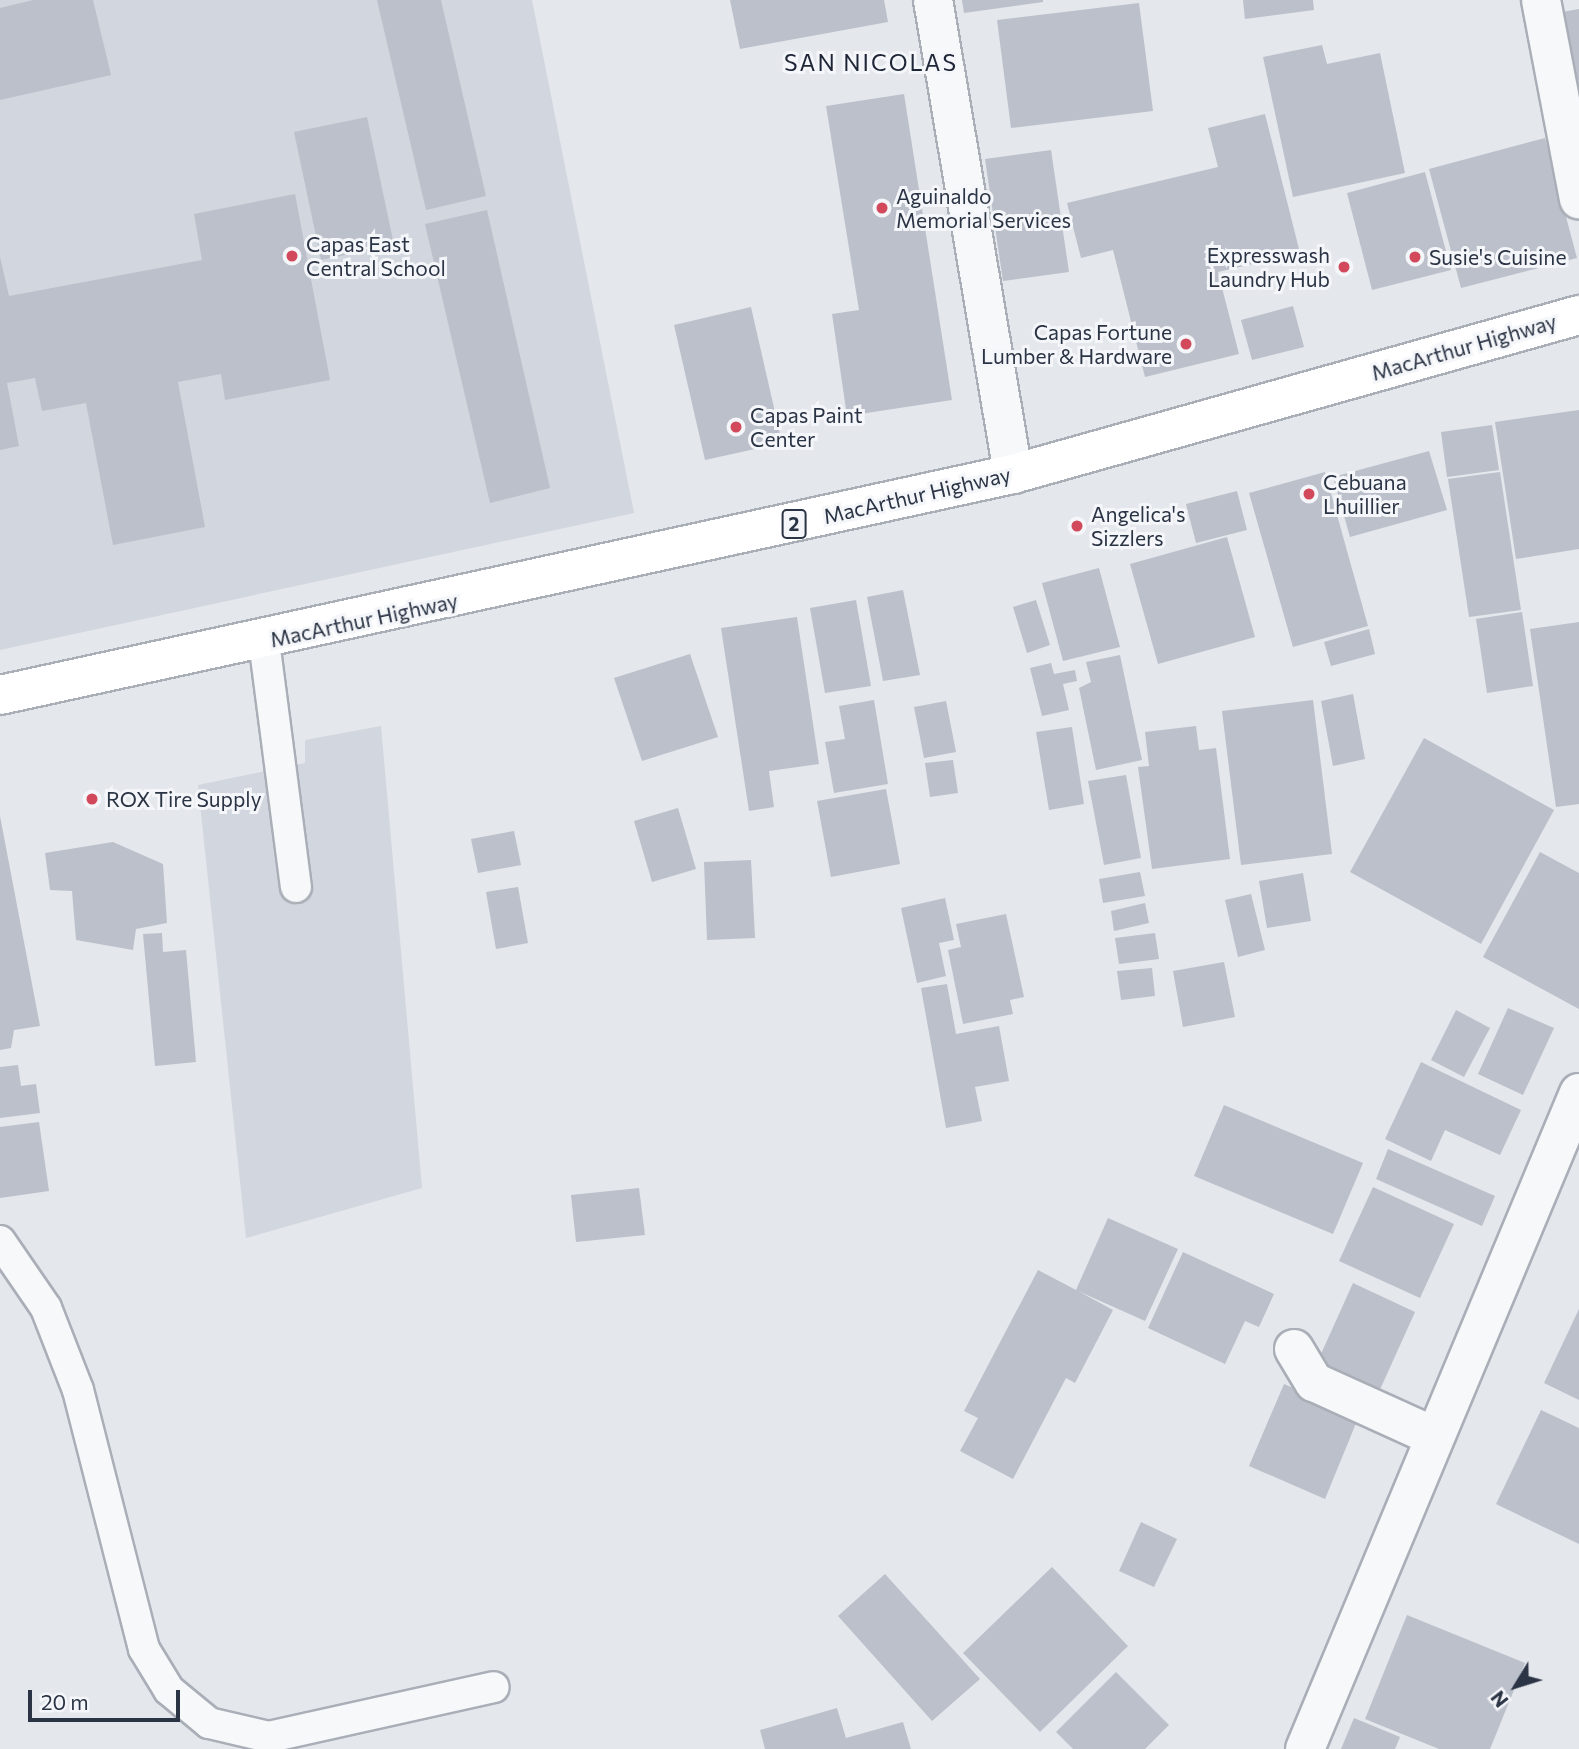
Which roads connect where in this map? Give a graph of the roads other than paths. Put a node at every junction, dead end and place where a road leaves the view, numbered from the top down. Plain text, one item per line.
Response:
1 (933, 0) edge
2 (1541, 0) edge
3 (1579, 200) edge
4 (1579, 315) edge
5 (1013, 474) junction
6 (264, 641) junction
7 (0, 695) edge
8 (296, 887) dead end
9 (1579, 1093) edge
10 (0, 1241) edge
11 (1294, 1349) dead end
12 (1433, 1436) junction
13 (494, 1686) dead end
14 (1306, 1749) edge

1 - 5 street
2 - 3 street
4 - 5 highway, MacArthur Highway / 2
5 - 6 highway, MacArthur Highway / 2
6 - 7 highway, MacArthur Highway / 2
6 - 8 lane
9 - 12 street
10 - 13 lane
11 - 12 street
12 - 14 street

